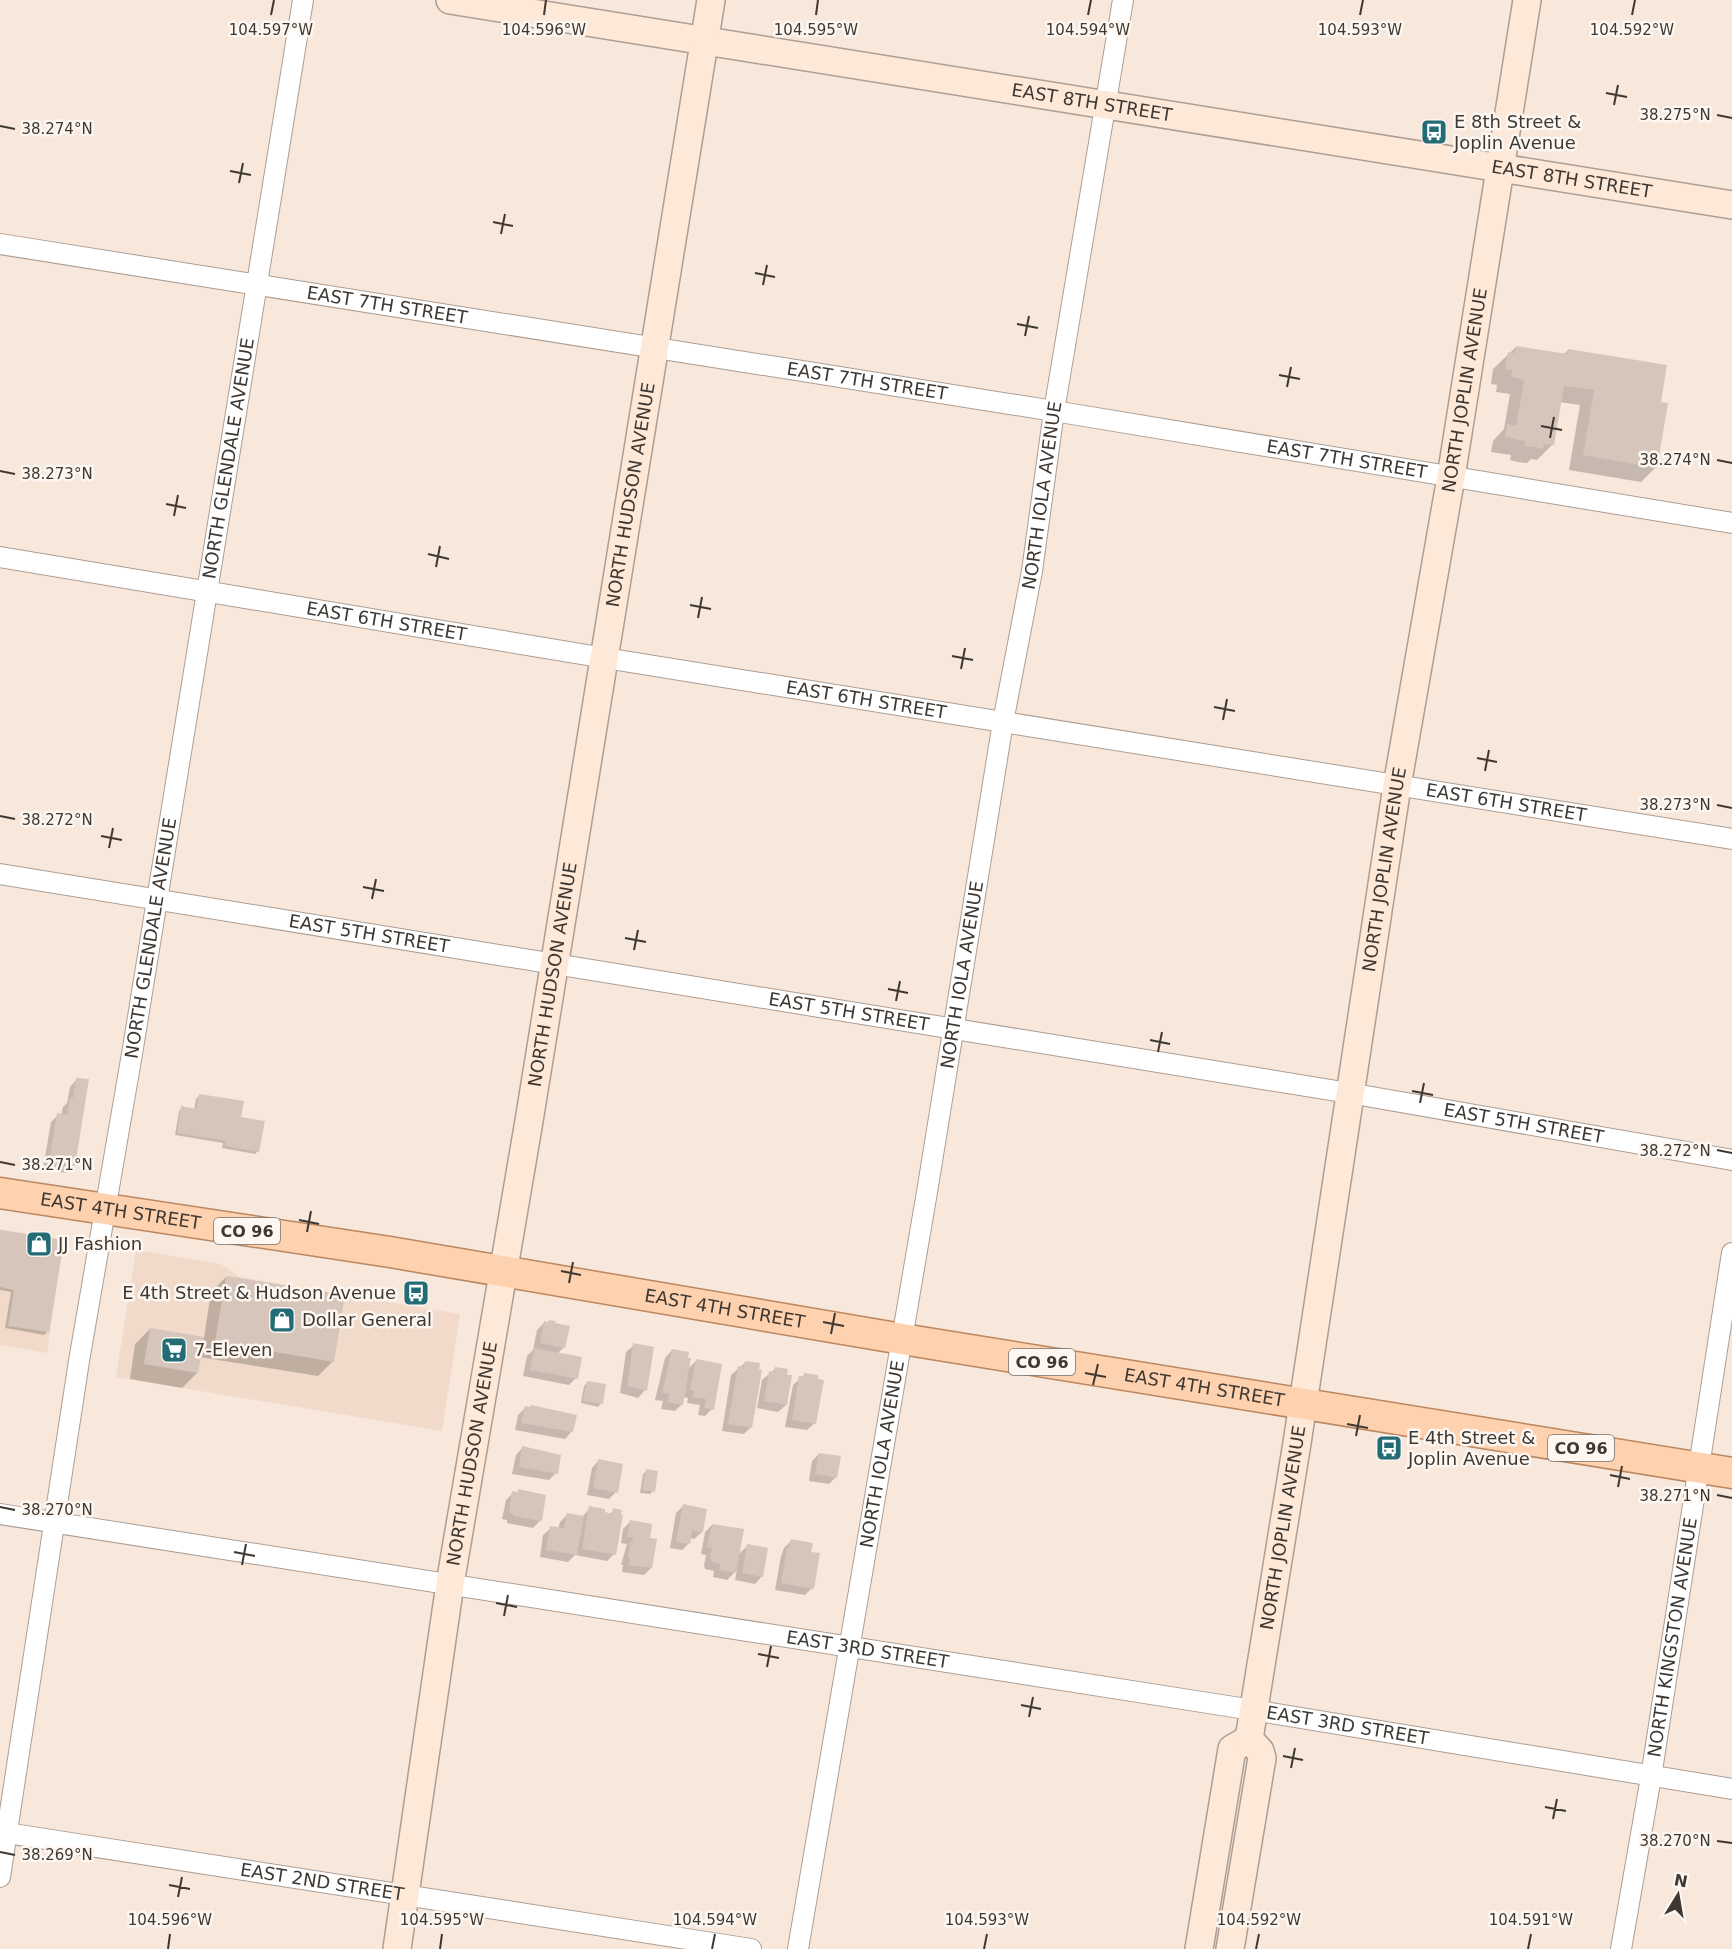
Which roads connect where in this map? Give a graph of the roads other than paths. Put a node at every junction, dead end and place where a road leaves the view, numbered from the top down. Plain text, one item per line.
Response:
1 (303, 0) edge
2 (450, 0) edge
3 (711, 0) edge
4 (1123, 0) edge
5 (1527, 0) edge
6 (705, 42) junction
7 (1105, 105) junction
8 (1500, 168) junction
9 (1732, 205) edge
10 (0, 244) edge
11 (256, 285) junction
12 (654, 347) junction
13 (1054, 411) junction
14 (1451, 477) junction
15 (1732, 523) edge
16 (0, 557) edge
17 (207, 590) junction
18 (604, 658) junction
19 (1003, 722) junction
20 (1397, 786) junction
21 (1732, 839) edge
22 (0, 874) edge
23 (157, 900) junction
24 (554, 963) junction
25 (954, 1029) junction
26 (1349, 1093) junction
27 (1732, 1160) edge
28 (0, 1193) edge
29 (105, 1210) junction
30 (1732, 1253) edge
31 (505, 1266) junction
32 (902, 1339) junction
33 (1302, 1404) junction
34 (1699, 1467) junction
35 (1732, 1473) edge
36 (0, 1514) edge
37 (54, 1522) junction
38 (450, 1584) junction
39 (849, 1646) junction
40 (1253, 1710) junction
41 (1249, 1739) junction
42 (1651, 1777) junction
43 (1732, 1790) edge
44 (4, 1833) edge
45 (0, 1877) edge
46 (406, 1896) junction
47 (397, 1949) edge
48 (751, 1949) edge
49 (798, 1949) edge
50 (1199, 1949) edge
51 (1230, 1949) edge
52 (1621, 1949) edge

1 - 11 street, NORTH GLENDALE AVENUE
2 - 6 street, EAST 8TH STREET
3 - 6 street, NORTH HUDSON AVENUE
4 - 7 street, NORTH IOLA AVENUE
5 - 8 street, NORTH JOPLIN AVENUE
6 - 7 street, EAST 8TH STREET
6 - 12 street, NORTH HUDSON AVENUE
7 - 8 street, EAST 8TH STREET
7 - 13 street, NORTH IOLA AVENUE
8 - 9 street, EAST 8TH STREET
8 - 14 street, NORTH JOPLIN AVENUE
10 - 11 street, EAST 7TH STREET
11 - 12 street, EAST 7TH STREET
11 - 17 street, NORTH GLENDALE AVENUE
12 - 13 street, EAST 7TH STREET
12 - 18 street, NORTH HUDSON AVENUE
13 - 14 street, EAST 7TH STREET
13 - 19 street, NORTH IOLA AVENUE
14 - 15 street, EAST 7TH STREET
14 - 20 street, NORTH JOPLIN AVENUE
16 - 17 street, EAST 6TH STREET
17 - 18 street, EAST 6TH STREET
17 - 23 street, NORTH GLENDALE AVENUE
18 - 19 street, EAST 6TH STREET
18 - 24 street, NORTH HUDSON AVENUE
19 - 20 street, EAST 6TH STREET
19 - 25 street, NORTH IOLA AVENUE
20 - 21 street, EAST 6TH STREET
20 - 26 street, NORTH JOPLIN AVENUE
22 - 23 street, EAST 5TH STREET
23 - 24 street, EAST 5TH STREET
23 - 29 street, NORTH GLENDALE AVENUE
24 - 25 street, EAST 5TH STREET
24 - 31 street, NORTH HUDSON AVENUE
25 - 26 street, EAST 5TH STREET
25 - 32 street, NORTH IOLA AVENUE
26 - 27 street, EAST 5TH STREET
26 - 33 street, NORTH JOPLIN AVENUE
28 - 29 main road, EAST 4TH STREET / CO 96
29 - 31 main road, EAST 4TH STREET / CO 96
29 - 37 street, NORTH GLENDALE AVENUE
30 - 34 street, NORTH KINGSTON AVENUE
31 - 32 main road, EAST 4TH STREET / CO 96
31 - 38 street, NORTH HUDSON AVENUE
32 - 33 main road, EAST 4TH STREET / CO 96
32 - 39 street, NORTH IOLA AVENUE
33 - 34 main road, EAST 4TH STREET / CO 96
33 - 40 street, NORTH JOPLIN AVENUE
34 - 35 main road, EAST 4TH STREET / CO 96
34 - 42 street, NORTH KINGSTON AVENUE
36 - 37 street, EAST 3RD STREET
37 - 38 street, EAST 3RD STREET
37 - 44 street, NORTH GLENDALE AVENUE
38 - 39 street, EAST 3RD STREET
38 - 46 street, NORTH HUDSON AVENUE
39 - 40 street, EAST 3RD STREET
39 - 49 street, NORTH IOLA AVENUE
40 - 41 street, NORTH JOPLIN AVENUE
40 - 42 street, EAST 3RD STREET
41 - 50 street
41 - 51 street
42 - 43 street, EAST 3RD STREET
42 - 52 street, NORTH KINGSTON AVENUE
44 - 45 street, NORTH GLENDALE AVENUE
44 - 46 street, EAST 2ND STREET
46 - 47 street, NORTH HUDSON AVENUE
46 - 48 street, EAST 2ND STREET

